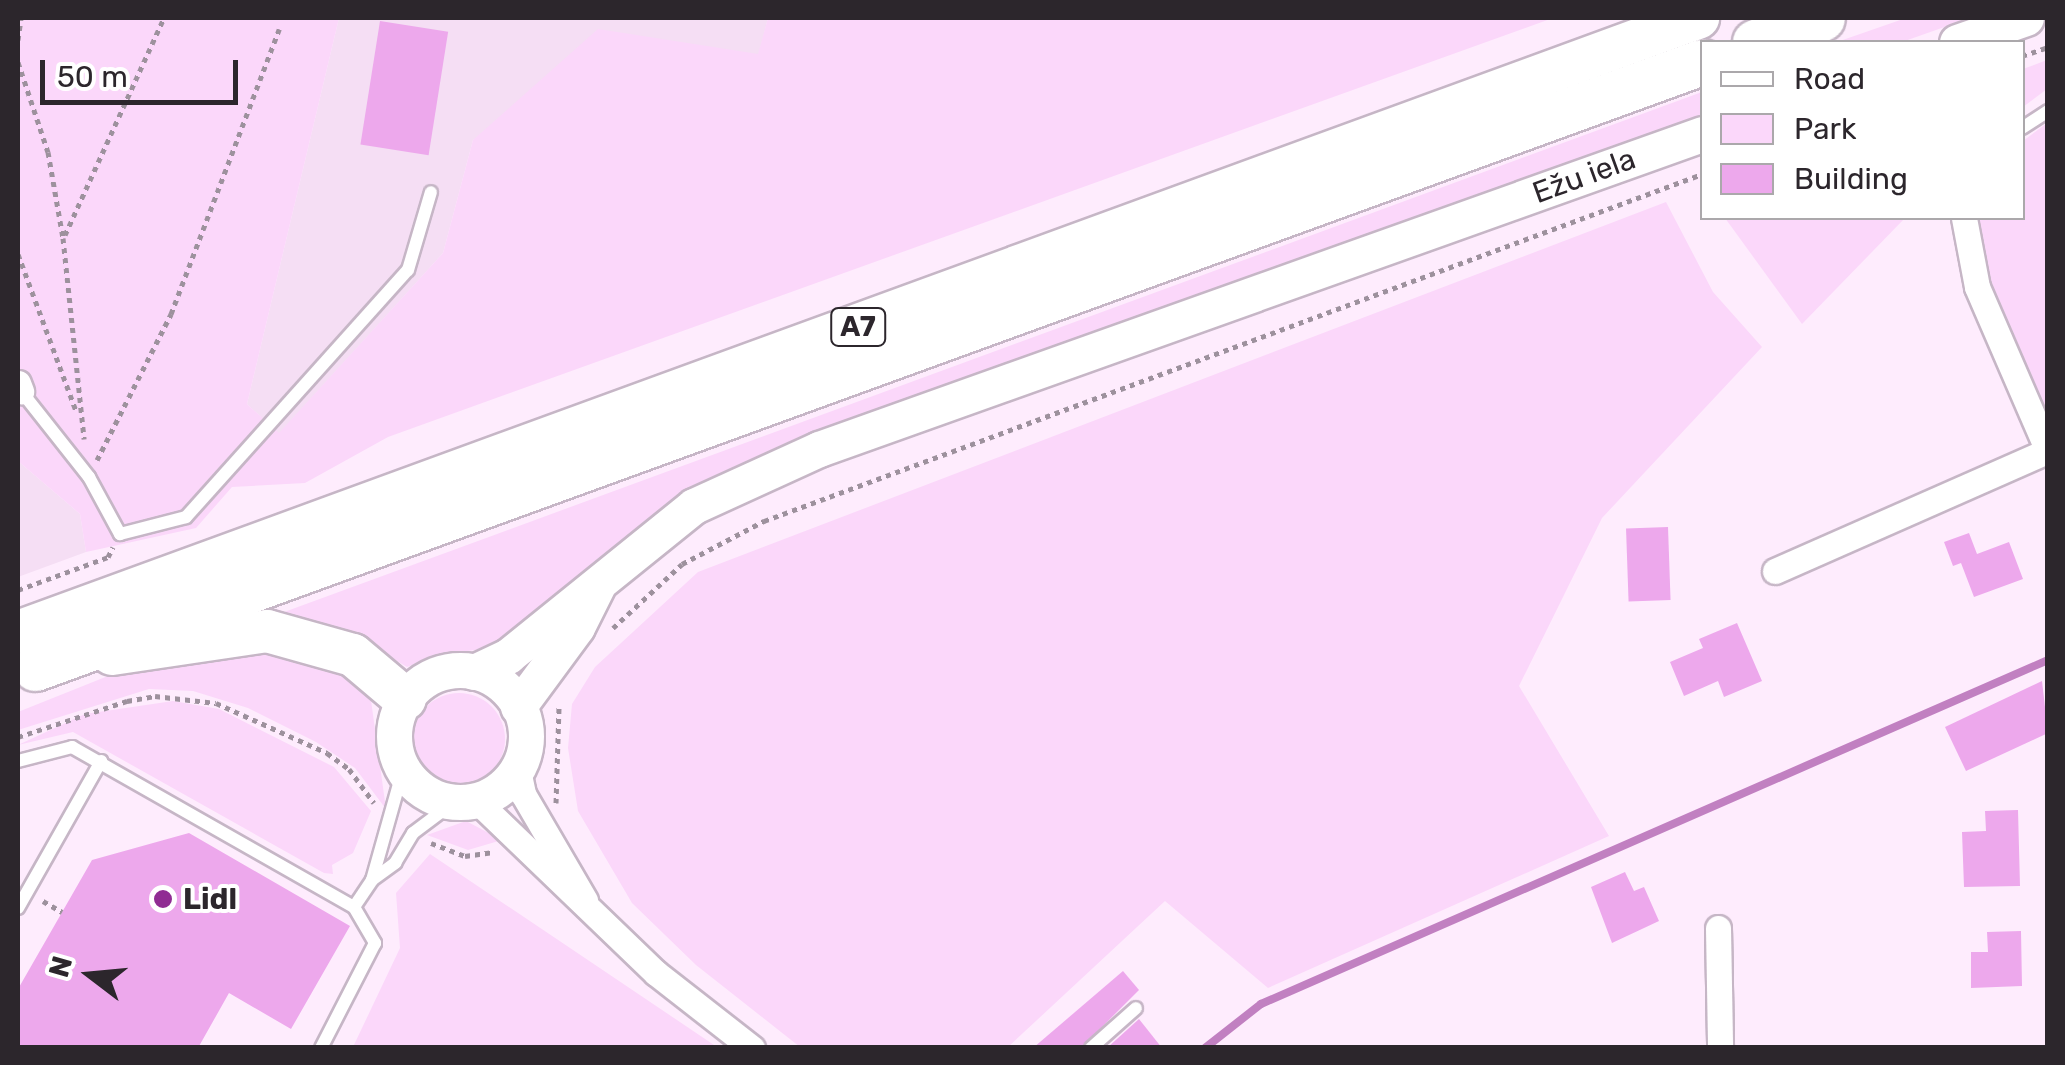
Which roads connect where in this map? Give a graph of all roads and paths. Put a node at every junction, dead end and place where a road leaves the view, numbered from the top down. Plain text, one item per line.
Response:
1 (22, 18) edge
2 (164, 18) edge
3 (1698, 18) edge
4 (1822, 18) edge
5 (2026, 18) edge
6 (279, 29) dead end
7 (18, 40) edge
8 (1760, 40) edge
9 (1964, 40) edge
10 (18, 62) edge
11 (1700, 63) edge
12 (2048, 111) edge
13 (2025, 126) edge
14 (1700, 135) edge
15 (1700, 175) edge
16 (432, 192) dead end
17 (1964, 220) edge
18 (63, 238) junction
19 (18, 254) edge
20 (19, 394) edge
21 (81, 423) junction
22 (2047, 451) edge
23 (89, 476) junction
24 (108, 557) dead end
25 (1775, 570) dead end
26 (600, 581) junction
27 (18, 590) edge
28 (599, 642) dead end
29 (23, 658) edge
30 (474, 672) junction
31 (560, 698) dead end
32 (405, 699) junction
33 (518, 707) junction
34 (18, 737) edge
35 (18, 761) edge
36 (101, 761) junction
37 (403, 770) junction
38 (518, 770) junction
39 (465, 802) junction
40 (548, 813) dead end
41 (385, 814) dead end
42 (424, 839) dead end
43 (500, 850) dead end
44 (372, 880) junction
45 (354, 907) junction
46 (18, 908) edge
47 (590, 909) junction
48 (1718, 928) dead end
49 (1136, 1008) dead end
50 (322, 1048) edge
51 (752, 1048) edge
52 (1091, 1048) edge
53 (1720, 1048) edge

1 - 7 path
2 - 18 path
3 - 29 highway, A7
4 - 8 highway
5 - 9 main road
6 - 23 path
10 - 18 path
11 - 29 highway, A7
12 - 13 lane
14 - 26 main road, Ežu iela
15 - 28 path
16 - 23 lane
17 - 22 street
18 - 21 path
19 - 21 path
20 - 23 lane
21 - 23 path
22 - 25 street
24 - 27 path
26 - 30 main road, Ežu iela
26 - 33 main road
29 - 32 highway
30 - 32 main road
30 - 33 main road
31 - 40 path
32 - 37 main road
33 - 38 main road
34 - 41 path
35 - 36 lane
36 - 45 lane
36 - 46 lane
37 - 39 main road
37 - 44 lane
38 - 39 main road
38 - 47 street
39 - 44 lane
39 - 47 street
42 - 43 path
44 - 45 lane
45 - 50 lane
47 - 51 street
48 - 53 street
49 - 52 lane

